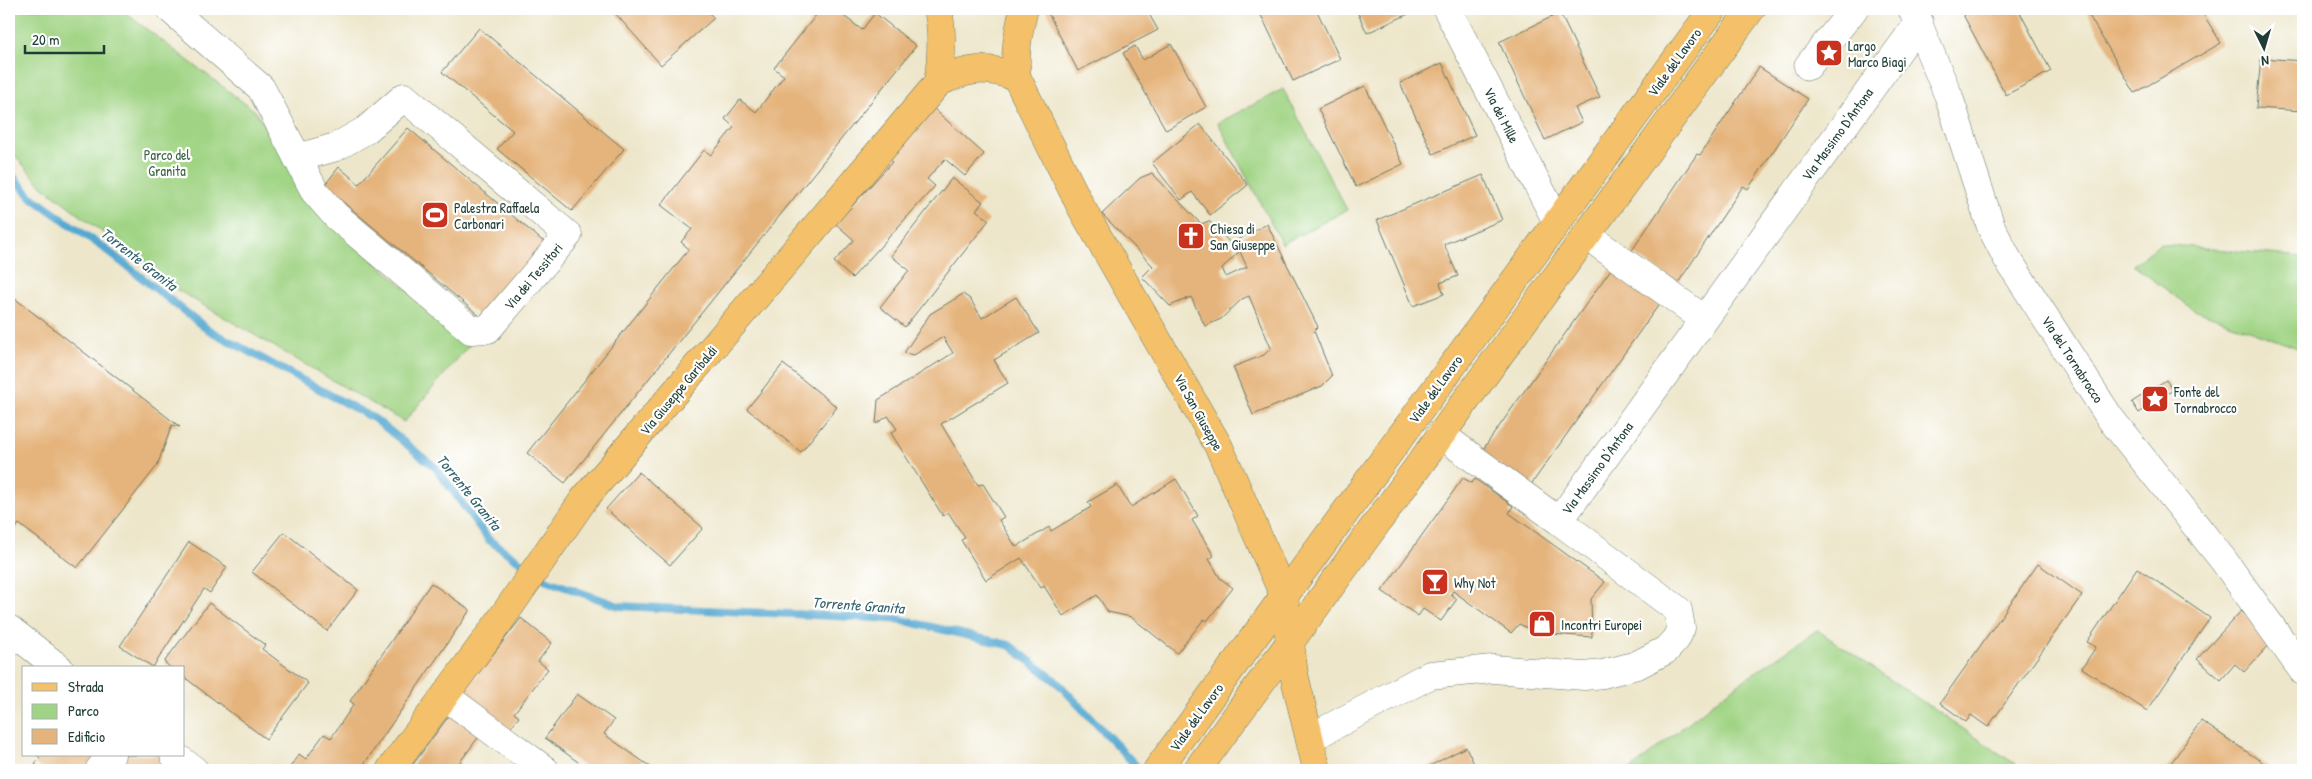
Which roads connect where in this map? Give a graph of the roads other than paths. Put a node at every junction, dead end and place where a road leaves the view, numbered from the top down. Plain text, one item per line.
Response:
1 (170, 9) edge
2 (938, 9) edge
3 (1024, 9) edge
4 (1446, 9) edge
5 (1713, 9) edge
6 (1751, 9) edge
7 (1854, 9) edge
8 (1915, 16) edge
9 (1808, 66) dead end
10 (1017, 78) junction
11 (938, 83) junction
12 (297, 158) junction
13 (1557, 222) junction
14 (1586, 234) junction
15 (1704, 319) junction
16 (1440, 434) junction
17 (1559, 521) junction
18 (1284, 596) junction
19 (9, 629) edge
20 (1289, 644) junction
21 (57, 666) edge
22 (2303, 671) edge
23 (444, 696) junction
24 (1310, 738) junction
25 (110, 756) edge
26 (175, 756) edge
27 (1204, 762) edge
28 (99, 770) edge
29 (194, 770) edge
30 (390, 770) edge
31 (546, 770) edge
32 (1157, 770) edge
33 (1317, 770) edge

1 - 12 street, Via dei Tessitori
2 - 11 main road
3 - 10 main road, Via San Giuseppe
4 - 13 street, Via dei Mille
5 - 13 main road, Viale del Lavoro
6 - 14 main road
7 - 9 street
8 - 15 street, Via Massimo D'Antona
8 - 22 street, Via del Tornabrocco
10 - 11 main road
10 - 18 main road, Via San Giuseppe
11 - 23 main road, Via Giuseppe Garibaldi
12 - 12 street, Via dei Tessitori
13 - 18 main road, Viale del Lavoro
14 - 15 street
14 - 16 main road
15 - 17 street, Via Massimo D'Antona
16 - 17 street, Via Massimo D'Antona
16 - 20 main road
17 - 24 street
18 - 20 main road, Via San Giuseppe
18 - 32 main road, Viale del Lavoro
19 - 21 street
20 - 24 main road, Via San Giuseppe
20 - 27 main road
23 - 30 main road, Via Giuseppe Garibaldi
23 - 31 street
24 - 33 main road, Via San Giuseppe
25 - 28 street
26 - 29 street

